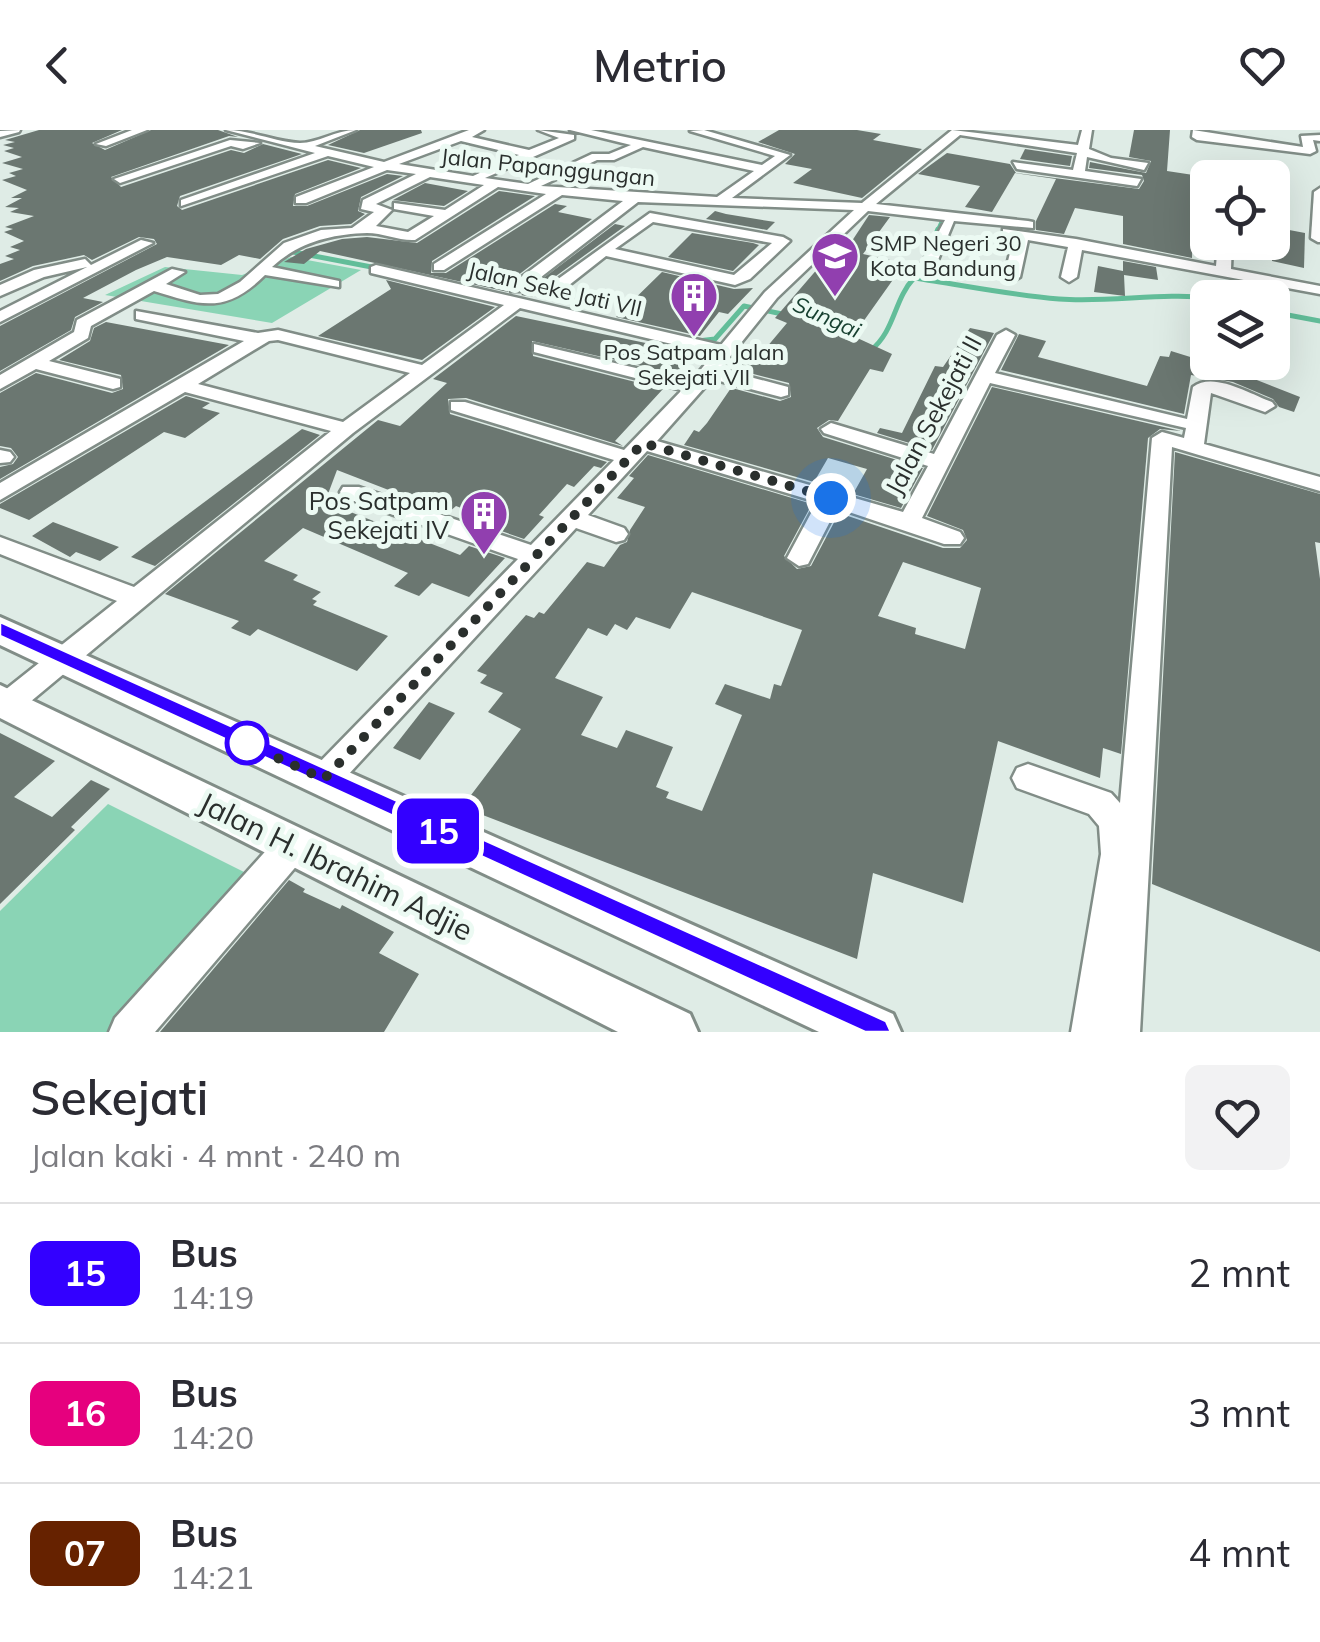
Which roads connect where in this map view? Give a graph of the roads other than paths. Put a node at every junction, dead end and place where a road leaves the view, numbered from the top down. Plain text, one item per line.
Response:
1 (15, 130) edge
2 (142, 130) edge
3 (333, 130) edge
4 (351, 130) edge
5 (478, 130) edge
6 (543, 130) edge
7 (575, 130) edge
8 (696, 130) edge
9 (724, 130) edge
10 (958, 130) edge
11 (1087, 130) edge
12 (1198, 130) edge
13 (241, 131) edge
14 (0, 134) edge
15 (614, 134) edge
16 (1289, 134) dead end
17 (1306, 136) junction
18 (460, 137) junction
19 (1001, 137) junction
20 (1320, 138) edge
21 (268, 139) junction
22 (297, 140) edge
23 (741, 141) junction
24 (102, 144) dead end
25 (642, 144) junction
26 (992, 148) dead end
27 (660, 149) junction
28 (760, 150) junction
29 (1086, 150) junction
30 (326, 153) junction
31 (531, 154) junction
32 (736, 164) junction
33 (1017, 165) dead end
34 (385, 166) junction
35 (1144, 166) dead end
36 (426, 174) junction
37 (719, 174) dead end
38 (1078, 174) junction
39 (762, 176) junction
40 (120, 179) dead end
41 (487, 183) junction
42 (1140, 183) dead end
43 (534, 184) dead end
44 (702, 186) dead end
45 (800, 190) dead end
46 (558, 192) junction
47 (1320, 192) edge
48 (825, 194) dead end
49 (636, 198) junction
50 (301, 200) dead end
51 (680, 200) junction
52 (720, 201) junction
53 (186, 203) dead end
54 (399, 206) junction
55 (863, 209) junction
56 (447, 214) junction
57 (949, 223) junction
58 (1025, 229) junction
59 (780, 237) junction
60 (1318, 238) edge
61 (146, 242) dead end
62 (1076, 243) junction
63 (114, 248) dead end
64 (822, 250) junction
65 (603, 251) junction
66 (1224, 260) edge
67 (439, 267) dead end
68 (1223, 269) junction
69 (262, 270) junction
70 (376, 270) dead end
71 (177, 272) dead end
72 (925, 272) dead end
73 (1012, 276) dead end
74 (741, 278) junction
75 (1068, 278) dead end
76 (333, 284) dead end
77 (154, 286) junction
78 (779, 288) junction
79 (0, 290) edge
80 (553, 290) dead end
81 (1318, 290) edge
82 (517, 295) junction
83 (142, 315) dead end
84 (0, 317) edge
85 (1006, 334) dead end
86 (261, 339) junction
87 (540, 348) dead end
88 (724, 351) junction
89 (35, 363) junction
90 (425, 370) junction
91 (984, 376) junction
92 (702, 380) junction
93 (0, 383) edge
94 (113, 383) dead end
95 (181, 385) junction
96 (781, 390) dead end
97 (458, 406) dead end
98 (1265, 406) dead end
99 (346, 429) junction
100 (831, 429) dead end
101 (1187, 434) junction
102 (636, 450) junction
103 (941, 463) junction
104 (1320, 484) edge
105 (351, 492) dead end
106 (0, 493) edge
107 (831, 498) junction
108 (572, 518) junction
109 (909, 522) junction
110 (616, 534) dead end
111 (952, 538) dead end
112 (0, 545) edge
113 (536, 556) junction
114 (799, 558) dead end
115 (136, 598) junction
116 (0, 630) edge
117 (65, 660) junction
118 (4, 702) edge
119 (1028, 778) dead end
120 (324, 779) junction
121 (293, 845) junction
122 (643, 1026) edge
123 (129, 1032) edge
124 (876, 1032) edge
125 (1091, 1032) edge
126 (1120, 1032) edge

1 - 14 street
2 - 24 street
3 - 22 street
4 - 22 street
5 - 18 street
6 - 31 street
7 - 15 street
8 - 23 street
8 - 27 street
9 - 23 street
10 - 19 street
10 - 55 street
11 - 29 street
12 - 17 street
13 - 21 street, Jalan Papanggungan
15 - 25 street
16 - 17 street
17 - 20 street
18 - 31 street
18 - 34 street
19 - 26 street
19 - 29 street
21 - 22 street, Jalan Papanggungan
21 - 40 street
22 - 30 street, Jalan Papanggungan
23 - 28 street
25 - 27 street
25 - 43 street
27 - 32 street
28 - 32 street
28 - 39 street
29 - 35 street
29 - 38 street
30 - 34 street, Jalan Papanggungan
30 - 53 street
31 - 41 street
32 - 37 street
32 - 39 street
33 - 38 street
34 - 36 street, Jalan Papanggungan
34 - 50 street
36 - 41 street, Jalan Papanggungan
36 - 69 street
38 - 42 street
39 - 52 street
41 - 46 street, Jalan Papanggungan
41 - 54 street
41 - 56 street
44 - 51 street
45 - 48 street
46 - 49 street, Jalan Papanggungan
46 - 67 street
47 - 60 street
49 - 51 street, Jalan Papanggungan
49 - 82 street
51 - 52 street, Jalan Papanggungan
52 - 55 street, Jalan Papanggungan
54 - 56 street
54 - 56 street
55 - 57 street
55 - 58 street
55 - 64 street
57 - 58 street
57 - 72 street
58 - 62 street
58 - 73 street
59 - 64 street
59 - 65 street
59 - 74 street
61 - 84 street
62 - 68 street
62 - 75 street
63 - 79 street
64 - 78 street
65 - 74 street
65 - 80 street
66 - 68 street
68 - 81 street
69 - 76 street
69 - 77 street
70 - 82 street, Jalan Seke Jati VII
71 - 77 street
74 - 78 street
77 - 89 street
78 - 88 street
82 - 88 street, Jalan Seke Jati VII
82 - 90 street
83 - 86 street
85 - 91 street, Jalan Sekejati II
86 - 90 street
86 - 95 street
87 - 92 street
88 - 92 street
89 - 93 street
89 - 94 street
90 - 99 street
91 - 101 street
91 - 103 street, Jalan Sekejati II
92 - 96 street
92 - 102 street
95 - 99 street
95 - 106 street
97 - 102 street
98 - 101 street
99 - 115 street
100 - 103 street
101 - 104 street
101 - 126 street
102 - 107 street
102 - 108 street
103 - 109 street, Jalan Sekejati II
105 - 113 street
107 - 109 street
107 - 114 street
108 - 110 street
108 - 113 street
109 - 111 street
112 - 115 street
113 - 120 street
115 - 117 street
116 - 117 main road
117 - 118 street
117 - 120 main road
118 - 121 main road, Jalan H. Ibrahim Adjie
119 - 125 street
120 - 124 main road
121 - 122 main road, Jalan H. Ibrahim Adjie
121 - 123 street

